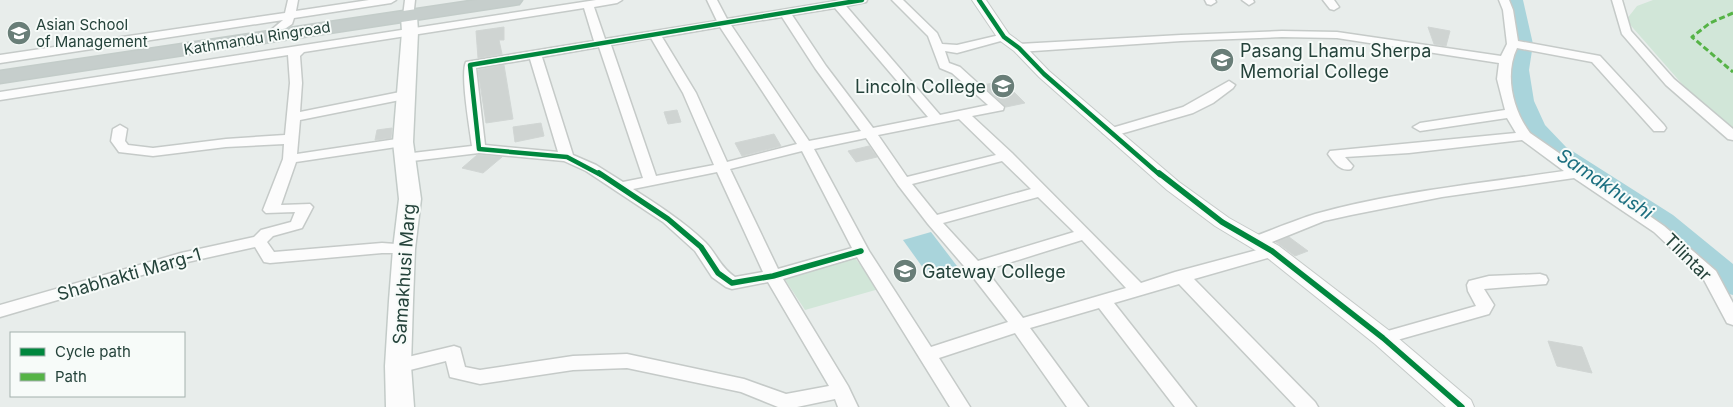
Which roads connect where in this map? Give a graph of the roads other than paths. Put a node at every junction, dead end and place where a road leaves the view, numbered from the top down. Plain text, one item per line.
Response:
1 (293, 0) edge
2 (391, 0) edge
3 (513, 0) edge
4 (617, 0) edge
5 (712, 0) edge
6 (862, 0) edge
7 (897, 0) edge
8 (979, 0) edge
9 (1504, 0) edge
10 (1617, 0) edge
11 (588, 4) junction
12 (838, 4) junction
13 (785, 12) junction
14 (289, 16) junction
15 (410, 16) edge
16 (723, 22) junction
17 (655, 35) junction
18 (270, 36) junction
19 (602, 41) junction
20 (1012, 42) junction
21 (1513, 44) junction
22 (937, 47) junction
23 (50, 48) junction
24 (301, 49) junction
25 (534, 54) junction
26 (0, 59) edge
27 (1505, 60) junction
28 (37, 72) junction
29 (0, 77) edge
30 (1229, 85) dead end
31 (405, 95) junction
32 (0, 96) edge
33 (1511, 113) junction
34 (964, 115) junction
35 (292, 118) junction
36 (937, 120) junction
37 (1420, 127) dead end
38 (1659, 128) dead end
39 (120, 129) dead end
40 (869, 133) junction
41 (1110, 133) junction
42 (1525, 136) junction
43 (1733, 136) edge
44 (291, 139) junction
45 (806, 146) junction
46 (479, 149) junction
47 (404, 150) junction
48 (1007, 156) junction
49 (567, 157) junction
50 (290, 159) junction
51 (1346, 166) dead end
52 (723, 167) junction
53 (1577, 172) junction
54 (651, 182) junction
55 (903, 182) junction
56 (622, 187) junction
57 (1042, 191) junction
58 (933, 221) junction
59 (1085, 234) junction
60 (259, 241) junction
61 (1264, 246) junction
62 (404, 249) junction
63 (861, 251) junction
64 (975, 268) junction
65 (773, 276) junction
66 (1181, 276) junction
67 (1540, 280) dead end
68 (1138, 290) junction
69 (1103, 301) junction
70 (0, 311) edge
71 (1733, 319) edge
72 (1019, 325) junction
73 (1383, 338) junction
74 (928, 355) junction
75 (398, 366) junction
76 (845, 399) edge
77 (400, 407) edge
78 (960, 407) edge
79 (1078, 407) edge
80 (1186, 407) edge
81 (1308, 407) edge
82 (1462, 407) edge

1 - 14 street
2 - 14 street
3 - 15 highway, Kathmandu Ringroad
4 - 11 street
5 - 16 street
6 - 12 street
7 - 22 street
8 - 20 street
9 - 21 street
10 - 43 street
11 - 15 street
11 - 19 street
12 - 13 street
12 - 36 street
13 - 16 street
13 - 40 street
14 - 18 street
14 - 23 street
15 - 18 highway, Kathmandu Ringroad
15 - 24 street
15 - 31 main road, Samakhusi Marg
16 - 17 street
16 - 45 street
17 - 19 street
17 - 52 street
18 - 28 highway, Kathmandu Ringroad
19 - 25 street
19 - 54 street
20 - 22 street
20 - 27 street
20 - 41 street
21 - 27 street, Tilintar
21 - 38 street
22 - 34 street
23 - 26 street
23 - 28 street
24 - 32 street
24 - 35 street, Shabhakti Marg-1
25 - 46 street
25 - 49 street
27 - 33 street, Tilintar
28 - 29 highway, Kathmandu Ringroad
30 - 41 street
31 - 35 street
31 - 47 main road, Samakhusi Marg
33 - 37 street
33 - 42 street, Tilintar
34 - 36 street
34 - 48 street
35 - 44 street, Shabhakti Marg-1
36 - 40 street
39 - 44 street
40 - 45 street
40 - 55 street
41 - 61 street
42 - 51 street
42 - 53 street, Tilintar
44 - 50 street, Shabhakti Marg-1
45 - 52 street
45 - 63 street
46 - 47 street
46 - 49 street
47 - 50 street
47 - 62 main road, Samakhusi Marg
48 - 55 street
48 - 57 street
49 - 56 street
50 - 60 street, Shabhakti Marg-1
52 - 54 street
52 - 65 street
53 - 61 street
53 - 71 street, Tilintar
54 - 56 street
55 - 58 street
56 - 65 street
57 - 58 street
57 - 59 street
58 - 64 street
59 - 64 street
59 - 68 street
60 - 62 street
60 - 70 street, Shabhakti Marg-1
61 - 66 street
61 - 73 street
62 - 75 main road, Samakhusi Marg
63 - 65 street
63 - 74 street
64 - 72 street
65 - 76 street
66 - 68 street
66 - 81 street
67 - 73 street
68 - 69 street
69 - 72 street
69 - 80 street
72 - 74 street
72 - 79 street
73 - 82 street
74 - 78 street
75 - 76 street
75 - 77 main road, Samakhusi Marg

